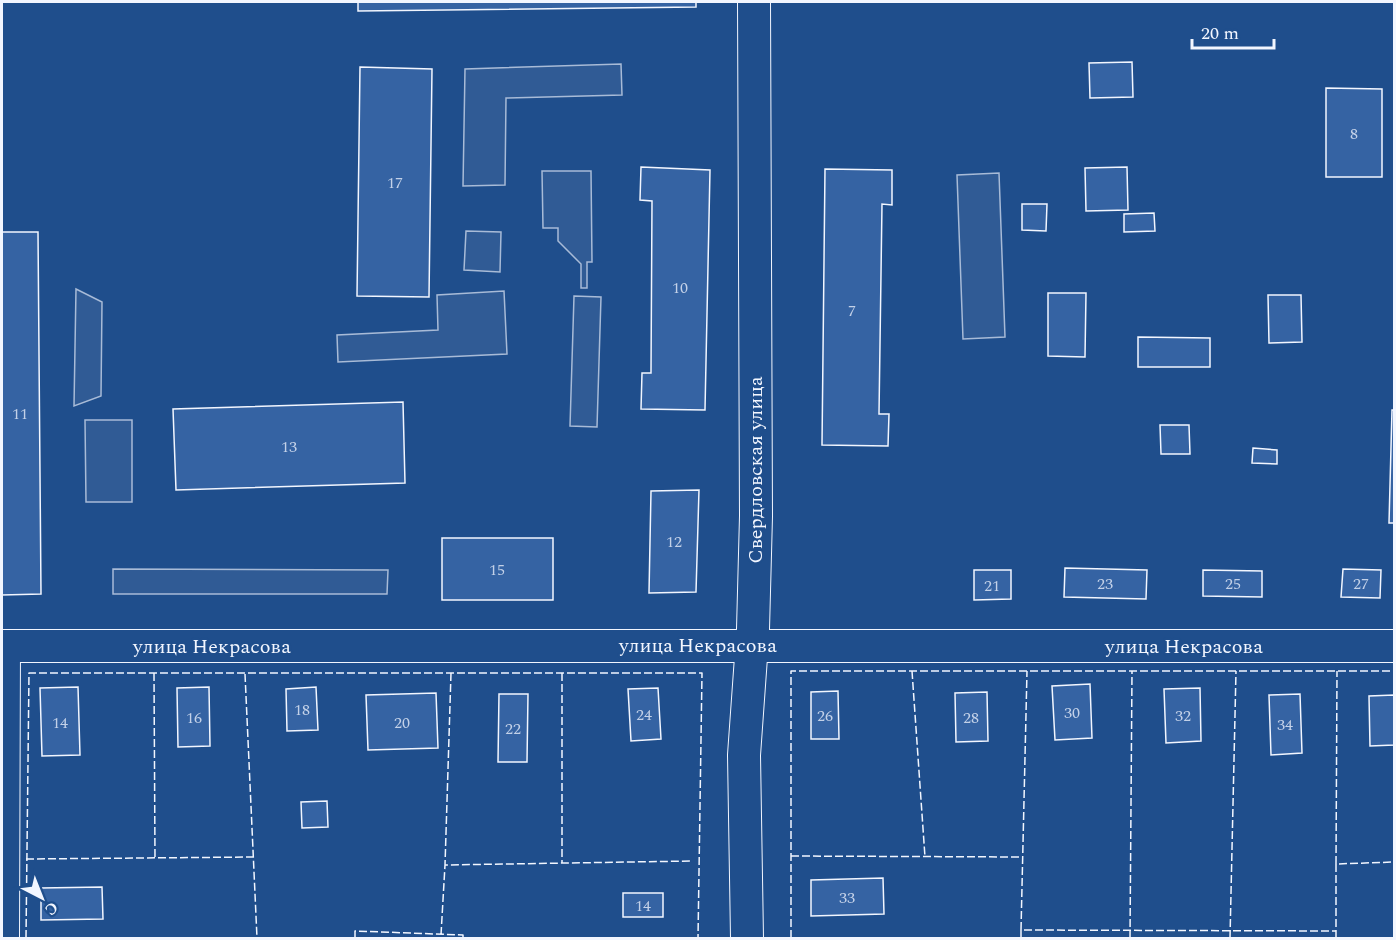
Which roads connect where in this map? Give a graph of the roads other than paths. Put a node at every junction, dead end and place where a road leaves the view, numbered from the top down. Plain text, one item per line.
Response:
1 (754, 2) edge
2 (752, 645) junction
3 (3, 646) edge
4 (1395, 646) edge
5 (3, 939) edge
6 (747, 939) edge

1 - 2 street, Свердловская улица
2 - 3 street, улица Некрасова
2 - 4 street, улица Некрасова
2 - 6 street, Свердловская улица
3 - 5 street

